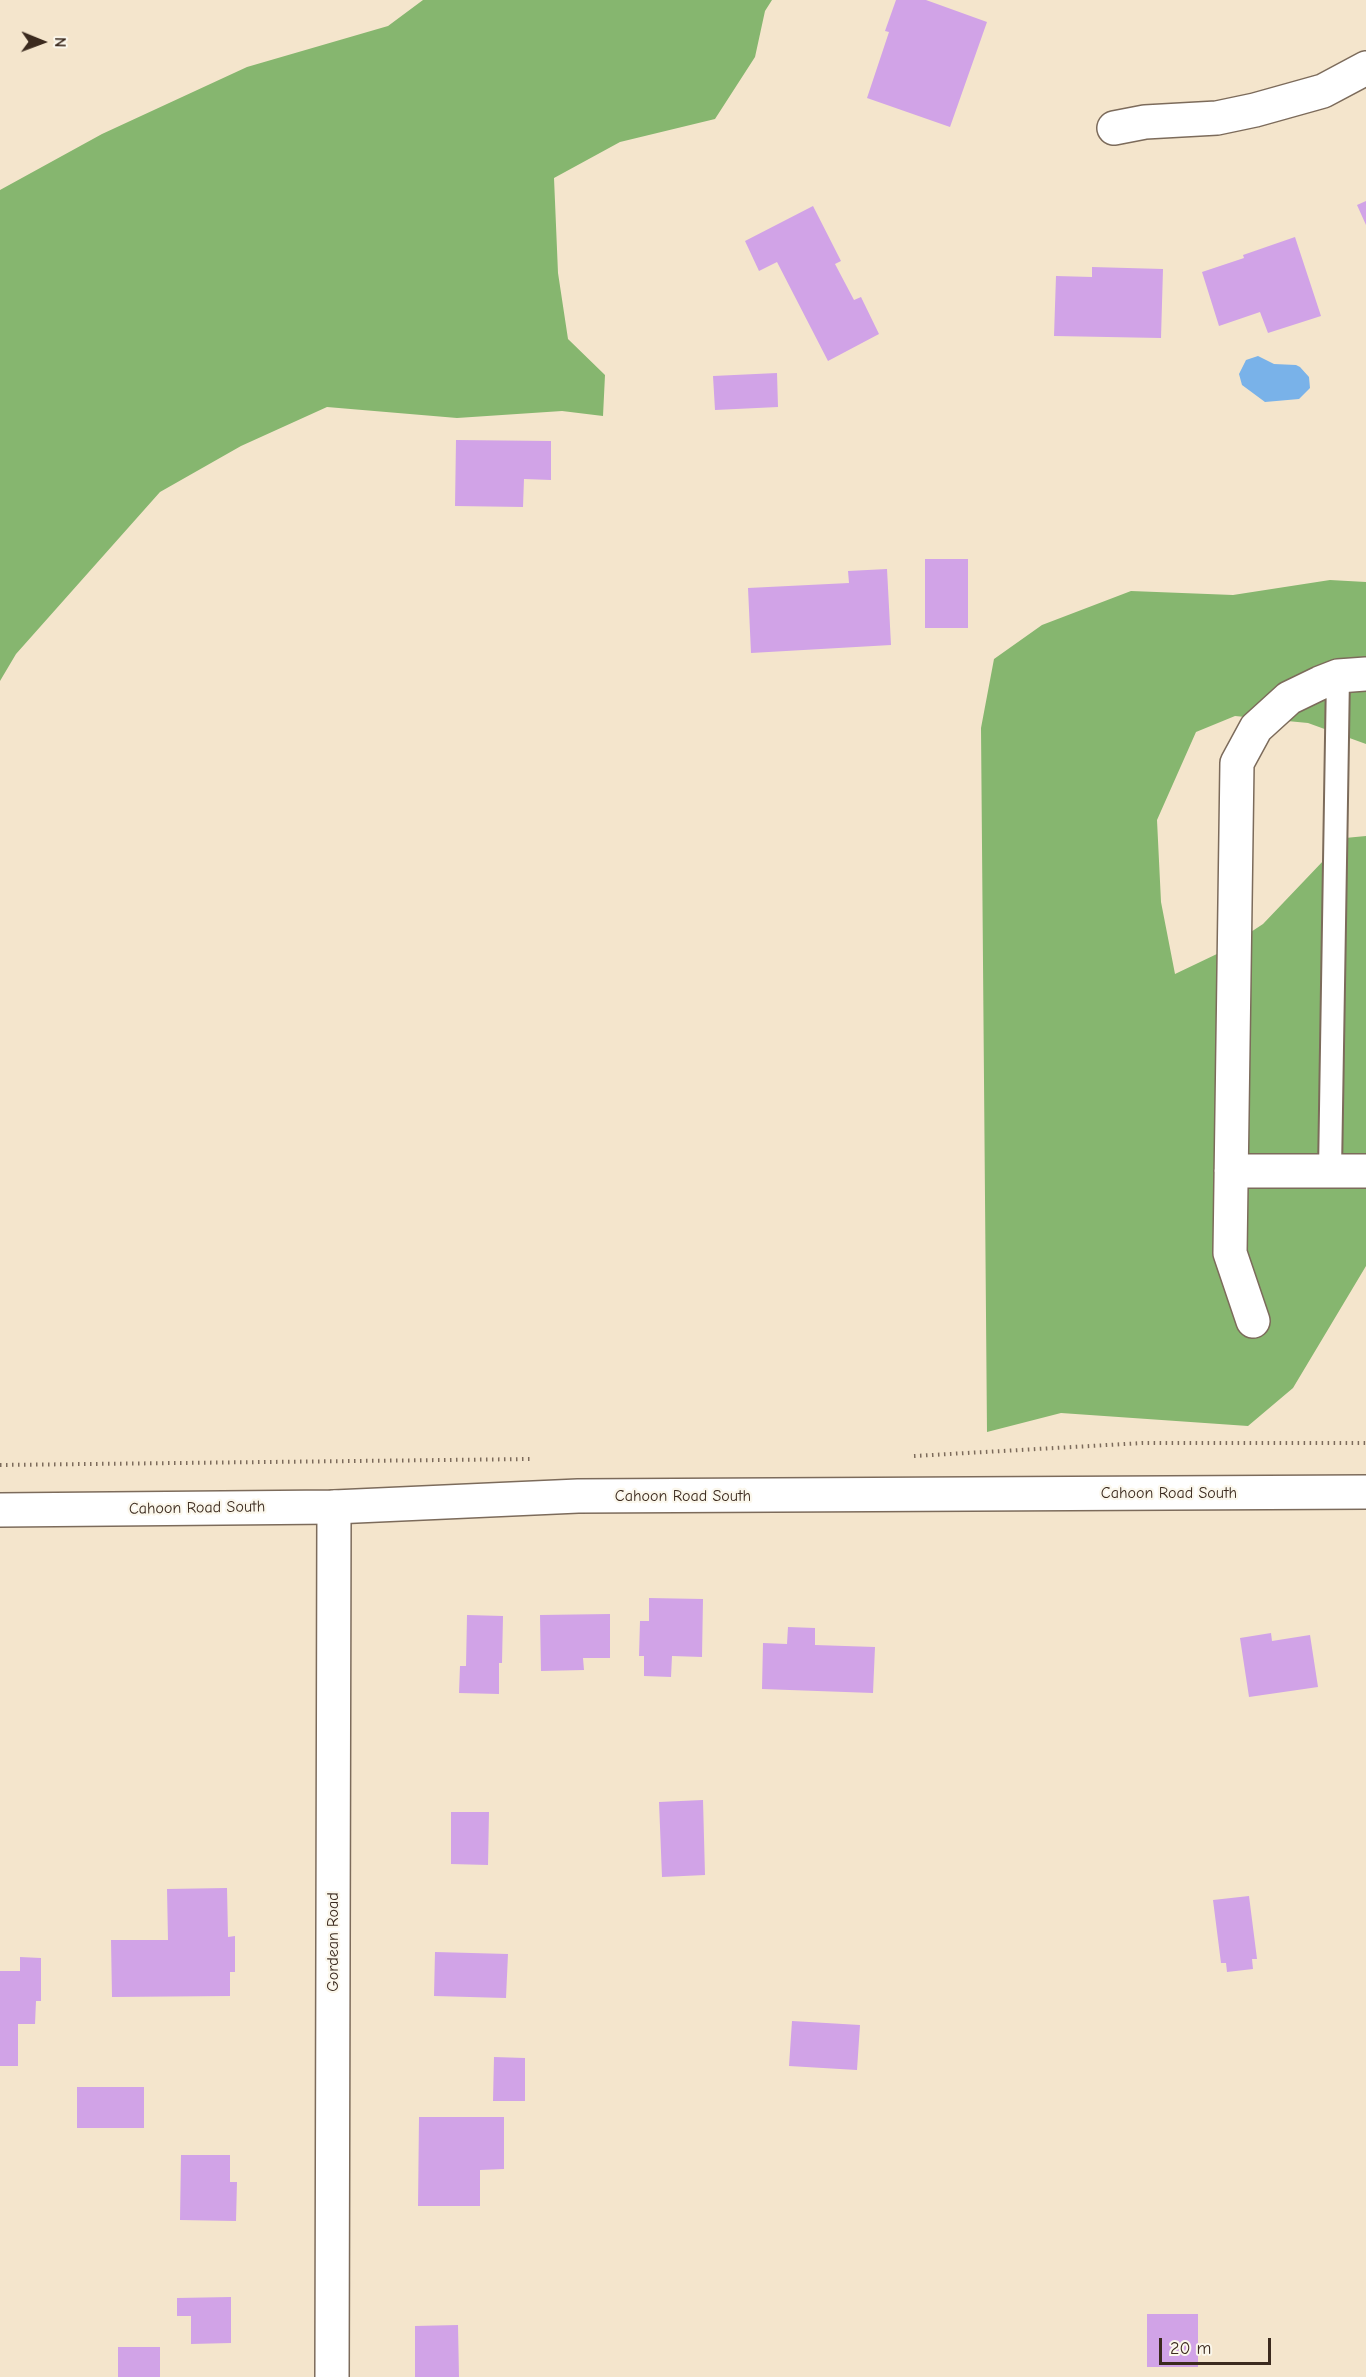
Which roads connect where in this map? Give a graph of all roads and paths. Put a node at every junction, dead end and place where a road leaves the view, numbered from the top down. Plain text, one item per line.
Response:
1 (1366, 68) edge
2 (1114, 128) dead end
3 (1352, 675) edge
4 (1231, 1171) junction
5 (1330, 1171) junction
6 (1366, 1171) edge
7 (1253, 1321) dead end
8 (1366, 1443) edge
9 (912, 1456) dead end
10 (535, 1459) dead end
11 (0, 1466) edge
12 (1366, 1492) edge
13 (334, 1507) junction
14 (0, 1510) edge
15 (332, 2377) edge

1 - 2 street
3 - 4 street
3 - 5 lane
4 - 5 street
4 - 7 street
5 - 6 street
8 - 9 path
10 - 11 path
12 - 13 street, Cahoon Road South
13 - 14 street, Cahoon Road South
13 - 15 street, Gordean Road

